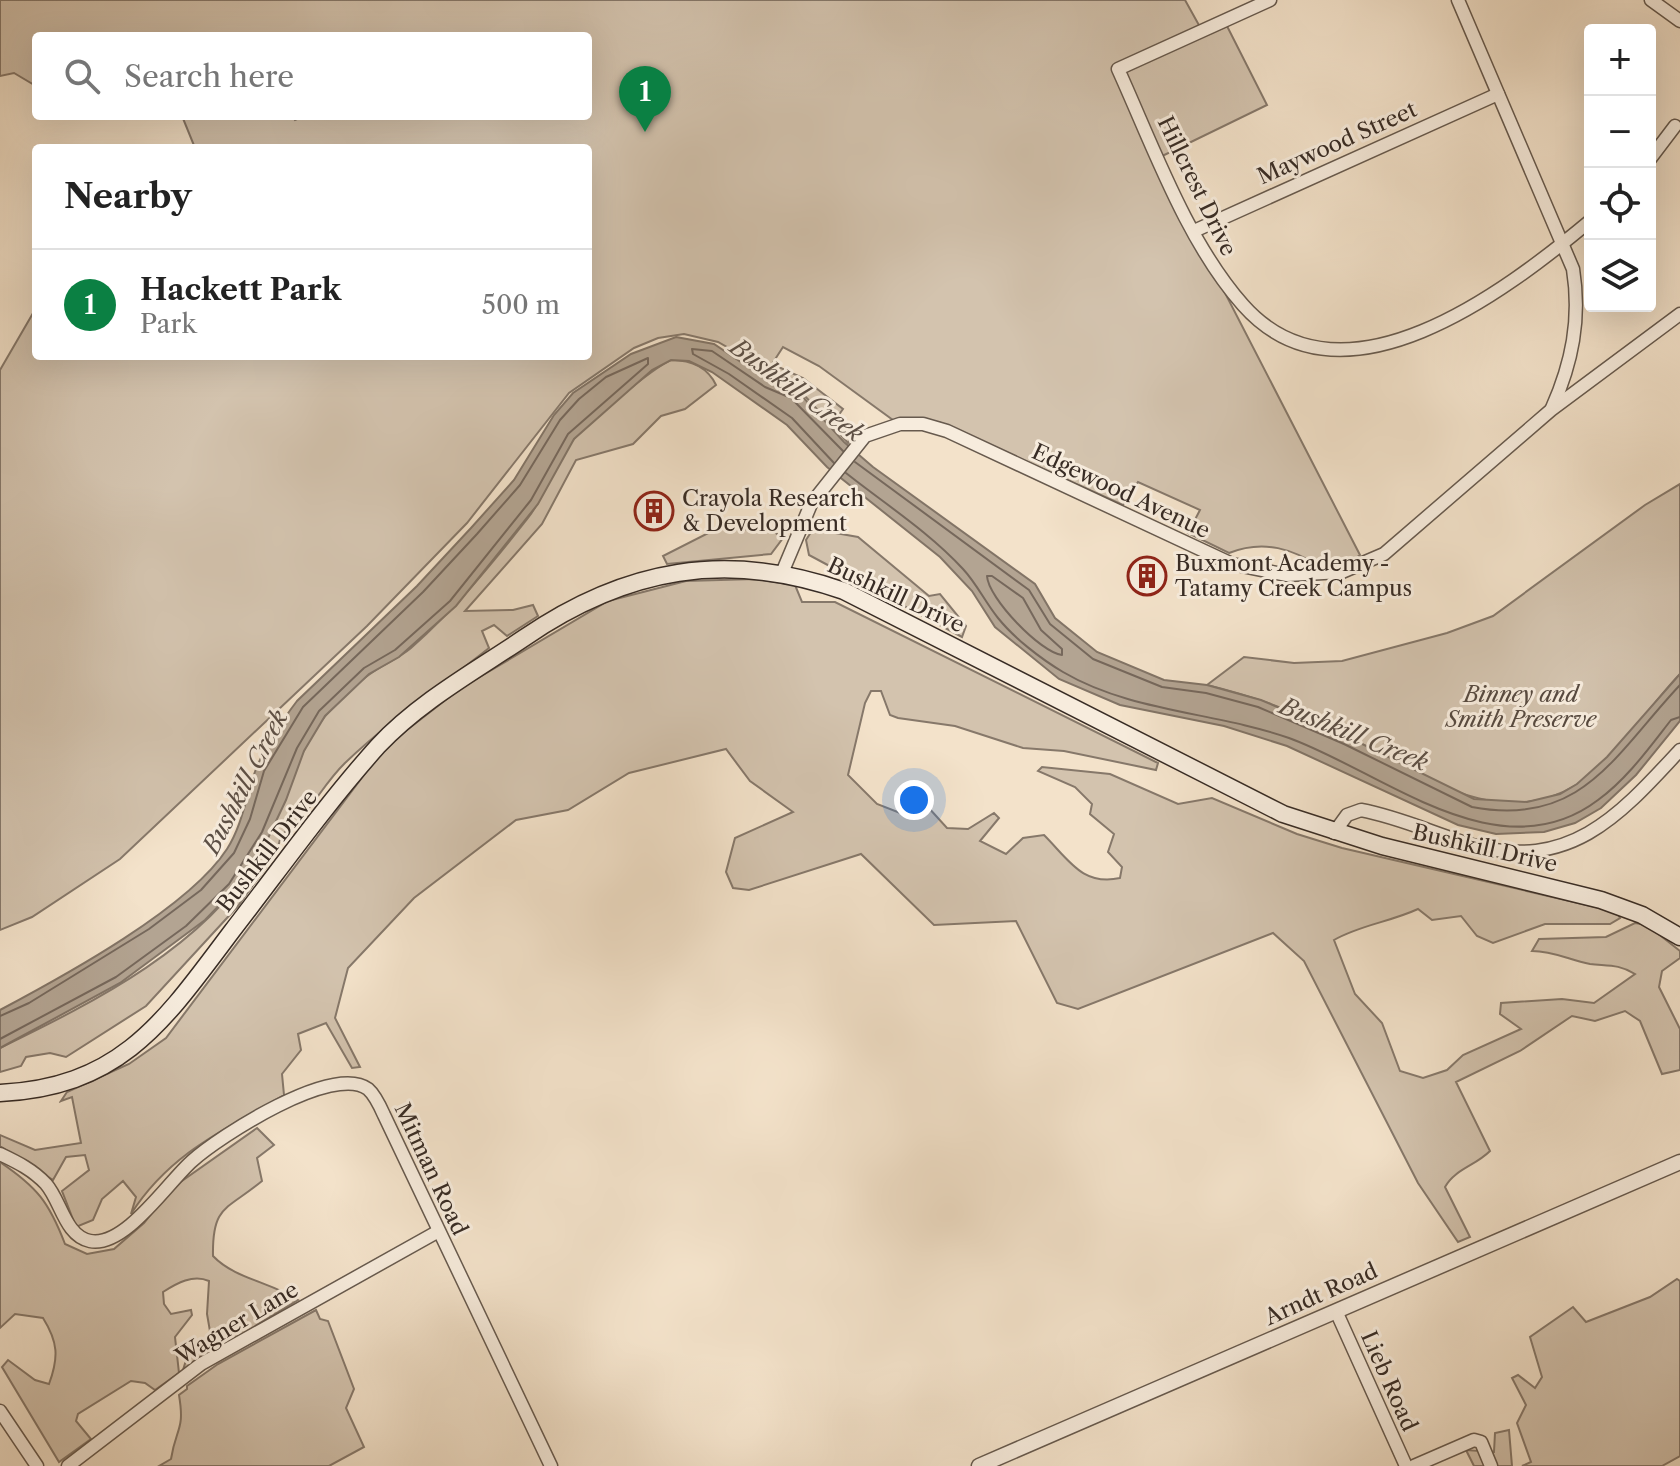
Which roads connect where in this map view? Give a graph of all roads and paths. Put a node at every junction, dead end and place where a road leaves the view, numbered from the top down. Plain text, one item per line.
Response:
1 (1270, 0) edge
2 (1458, 0) edge
3 (1651, 0) edge
4 (1680, 21) edge
5 (1498, 94) junction
6 (1675, 126) dead end
7 (1656, 151) edge
8 (1584, 226) edge
9 (1194, 231) junction
10 (1565, 242) junction
11 (1680, 314) edge
12 (1551, 410) junction
13 (782, 573) junction
14 (1680, 750) edge
15 (1334, 833) junction
16 (1680, 937) edge
17 (0, 1093) edge
18 (0, 1154) edge
19 (1680, 1162) edge
20 (437, 1232) junction
21 (1336, 1311) junction
22 (0, 1411) edge
23 (37, 1466) edge
24 (68, 1466) edge
25 (551, 1466) edge
26 (979, 1466) edge
27 (1406, 1466) edge
28 (1414, 1466) edge
29 (1491, 1466) edge

1 - 9 street, Hillcrest Drive
2 - 5 street
3 - 4 street
5 - 9 street, Maywood Street
5 - 10 street
6 - 7 street
8 - 10 street, Hillcrest Drive
9 - 10 street, Hillcrest Drive
10 - 12 street
11 - 12 street, Edgewood Avenue
12 - 13 street, Edgewood Avenue
13 - 15 main road, Bushkill Drive
13 - 17 main road, Bushkill Drive
14 - 15 street
15 - 16 main road, Bushkill Drive
18 - 20 street, Mitman Road
19 - 21 street, Arndt Road
20 - 24 street, Wagner Lane
20 - 25 street, Mitman Road
21 - 26 street, Arndt Road
21 - 27 street, Lieb Road
22 - 23 street
28 - 29 street

